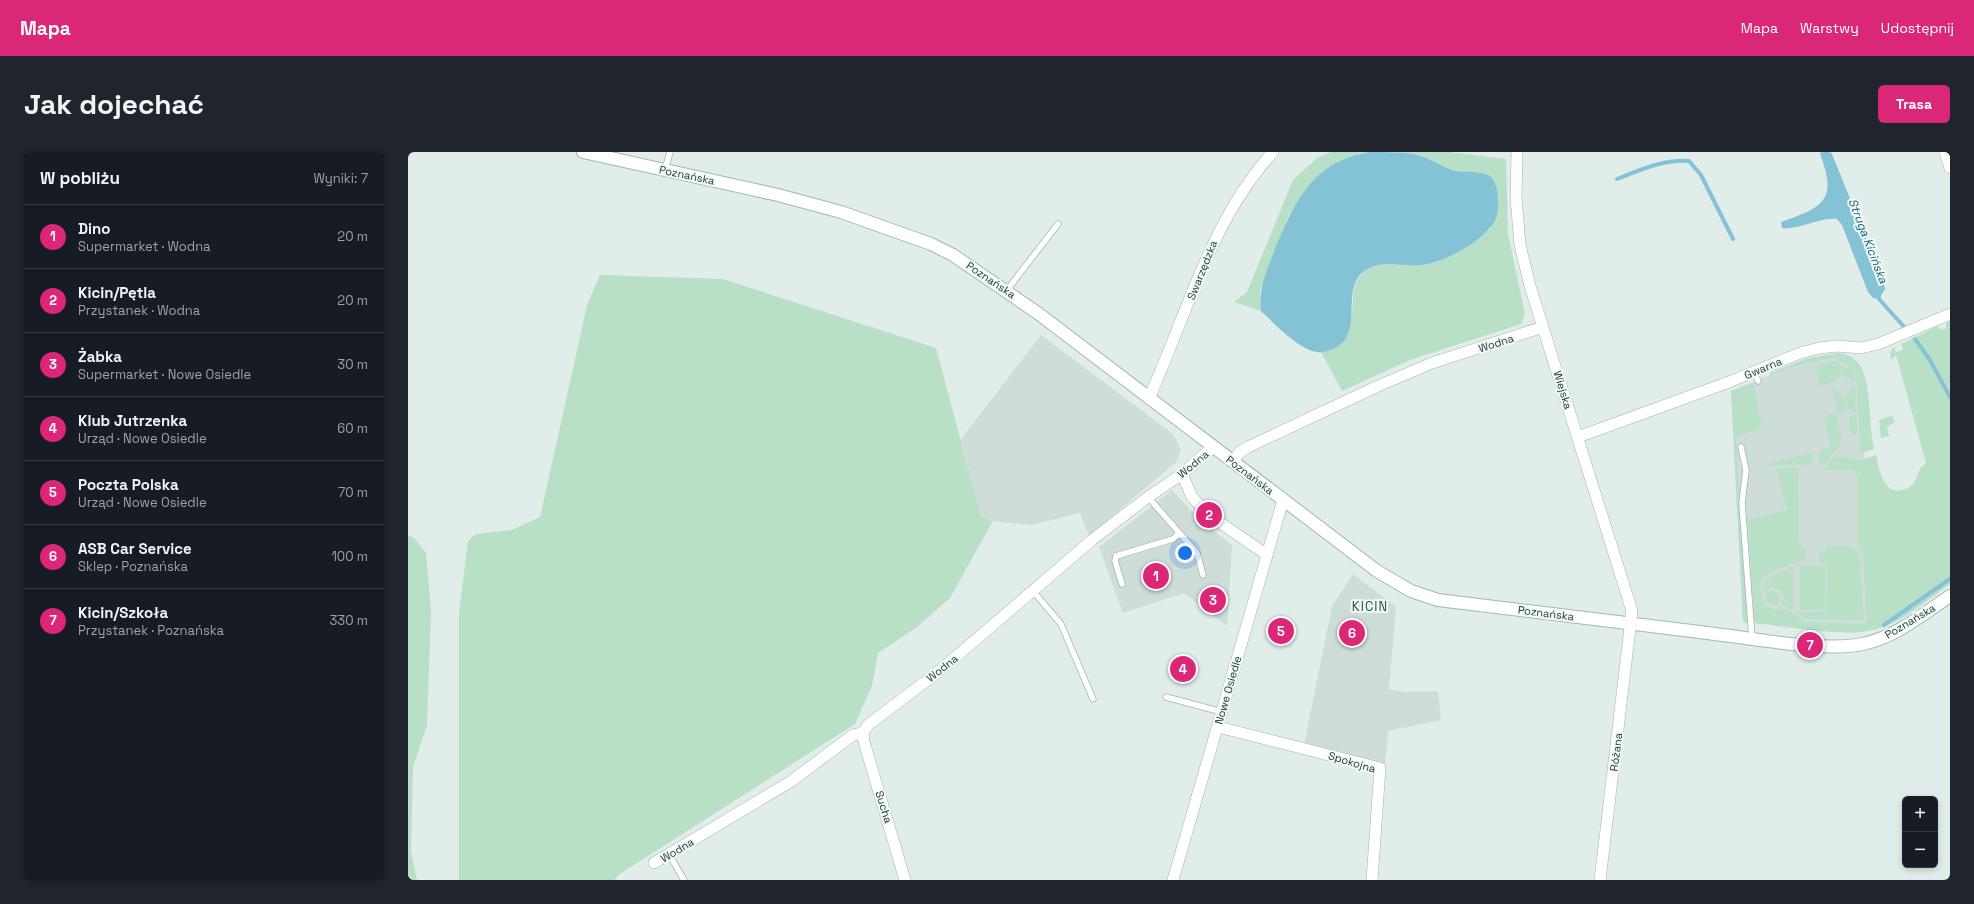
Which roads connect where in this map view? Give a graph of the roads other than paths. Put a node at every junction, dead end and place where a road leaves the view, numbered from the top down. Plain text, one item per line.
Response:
1 (583, 152) edge
2 (670, 152) edge
3 (1273, 152) edge
4 (1517, 152) edge
5 (1945, 152) edge
6 (1950, 168) edge
7 (665, 170) junction
8 (1058, 224) dead end
9 (1007, 290) junction
10 (1950, 314) edge
11 (1543, 326) junction
12 (1149, 398) junction
13 (1578, 437) junction
14 (1213, 447) junction
15 (1741, 447) dead end
16 (1233, 462) junction
17 (1182, 474) junction
18 (1148, 497) junction
19 (1283, 500) junction
20 (1179, 533) junction
21 (1267, 555) junction
22 (1203, 575) dead end
23 (1122, 584) dead end
24 (1033, 591) junction
25 (1950, 596) edge
26 (1632, 623) junction
27 (1752, 638) junction
28 (1166, 697) dead end
29 (1093, 699) dead end
30 (1222, 712) junction
31 (1218, 727) junction
32 (863, 733) junction
33 (669, 854) junction
34 (654, 863) dead end
35 (684, 880) edge
36 (906, 880) edge
37 (1173, 880) edge
38 (1372, 880) edge
39 (1600, 880) edge

1 - 7 street, Poznańska
2 - 7 lane
3 - 12 street, Swarzędzka
4 - 11 street, Wiejska
5 - 6 street
7 - 9 street, Poznańska
8 - 9 lane
9 - 12 street, Poznańska
10 - 13 street, Gwarna
11 - 13 street, Wiejska
11 - 16 street, Wodna
12 - 14 street, Poznańska
13 - 26 street, Wiejska
14 - 16 street, Poznańska
14 - 17 street, Wodna
15 - 27 lane
16 - 19 street, Poznańska
17 - 18 street, Wodna
17 - 21 street
18 - 20 lane
18 - 24 street, Wodna
19 - 21 street, Nowe Osiedle
19 - 26 street, Poznańska
20 - 22 lane
20 - 23 lane
21 - 30 street, Nowe Osiedle
24 - 29 lane
24 - 32 street, Wodna
25 - 27 street, Poznańska
26 - 27 street, Poznańska
26 - 39 street, Różana
28 - 30 lane
30 - 31 street, Nowe Osiedle
31 - 37 street, Nowe Osiedle
31 - 38 street, Spokojna
32 - 33 street, Wodna
32 - 36 street, Sucha
33 - 34 street, Wodna
33 - 35 lane

